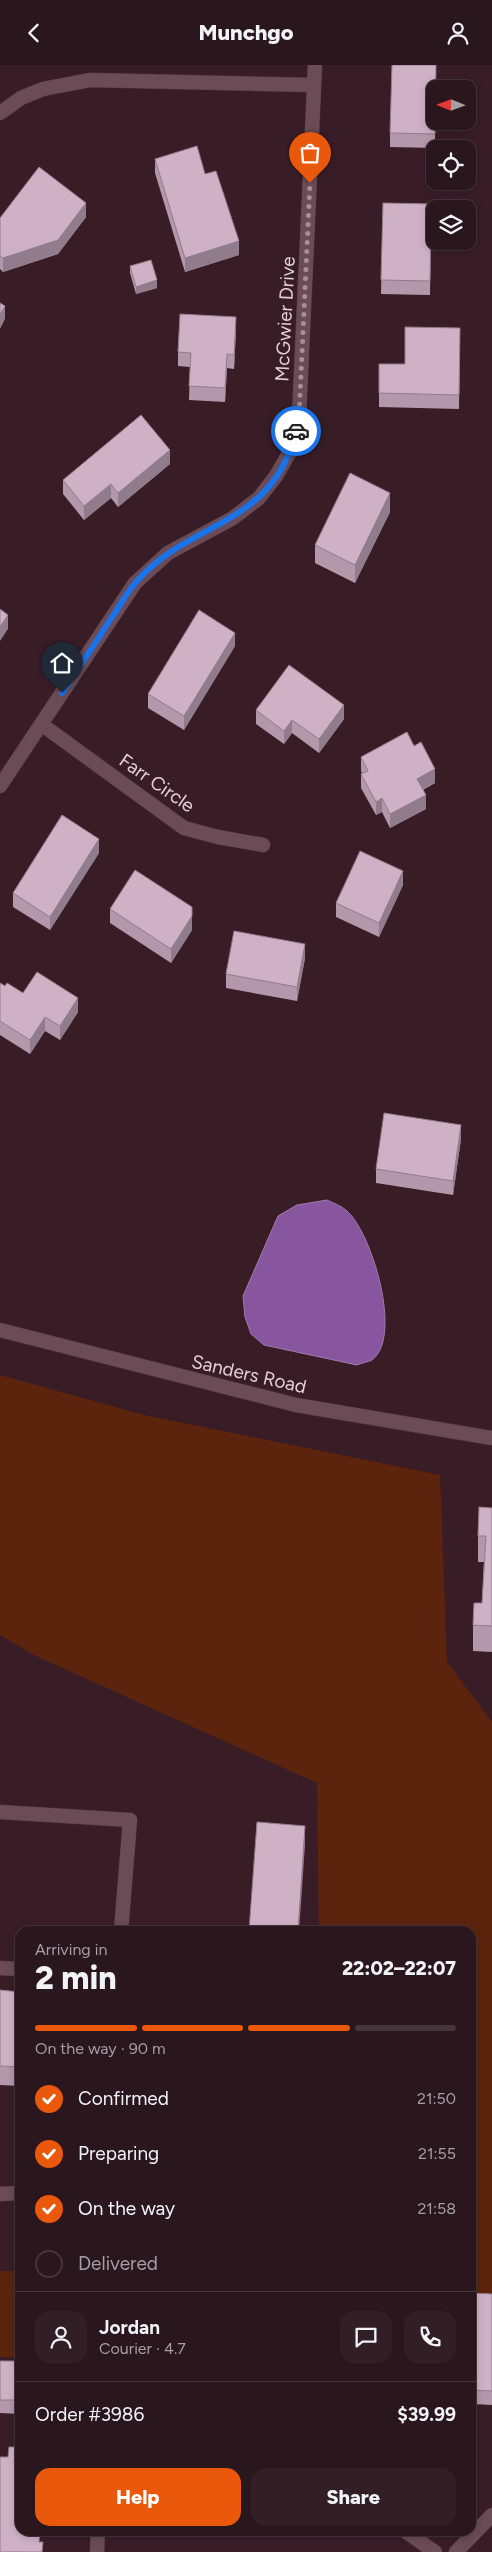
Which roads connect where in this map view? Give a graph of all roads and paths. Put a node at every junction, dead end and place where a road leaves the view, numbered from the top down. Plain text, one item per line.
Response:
1 (315, 65) edge
2 (314, 85) junction
3 (0, 113) edge
4 (41, 724) junction
5 (0, 786) edge
6 (263, 845) dead end
7 (0, 1330) edge
8 (492, 1438) edge
9 (0, 1812) edge
10 (121, 1926) edge
11 (0, 1968) edge
12 (15, 1969) edge
13 (15, 2193) edge
14 (0, 2194) edge
15 (492, 2515) edge
16 (476, 2531) edge
17 (98, 2536) edge
18 (411, 2536) edge
19 (472, 2536) edge
20 (97, 2552) edge
21 (435, 2552) edge
22 (456, 2552) edge

1 - 2 street, McGwier Drive
2 - 3 street
2 - 4 street, McGwier Drive
4 - 5 street, McGwier Drive
4 - 6 street, Farr Circle
7 - 8 street, Sanders Road
9 - 10 street
11 - 12 street
13 - 14 street
15 - 16 street
17 - 20 street
18 - 21 street
19 - 22 street

